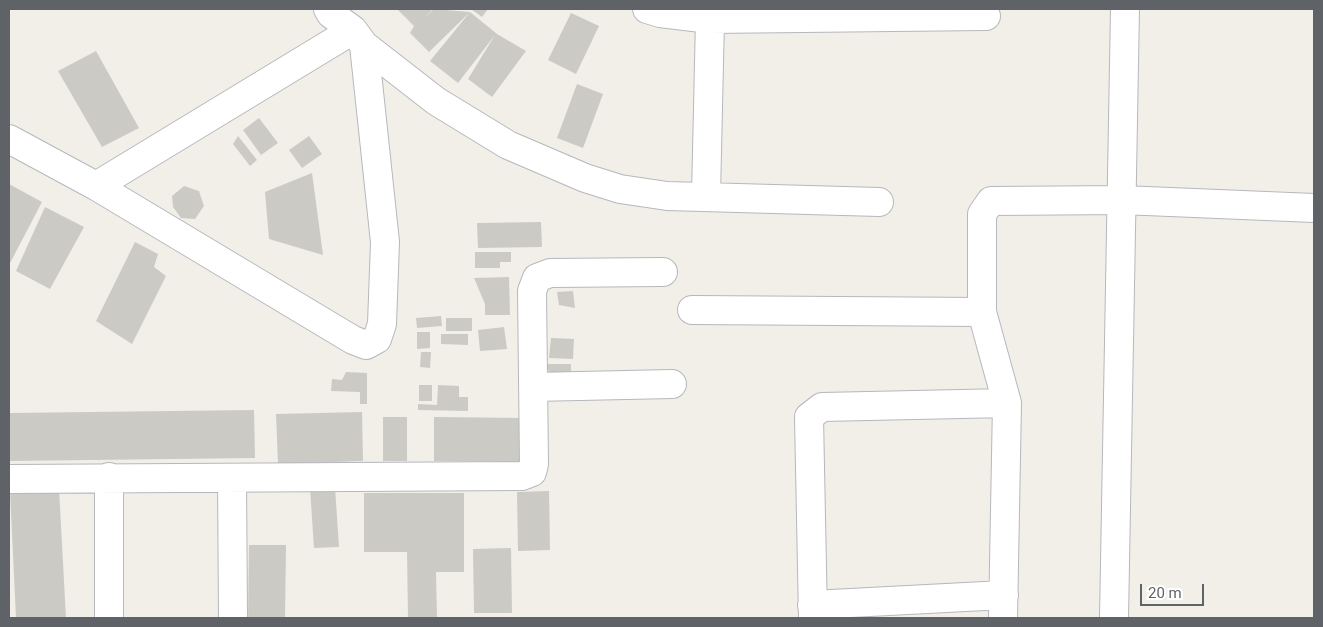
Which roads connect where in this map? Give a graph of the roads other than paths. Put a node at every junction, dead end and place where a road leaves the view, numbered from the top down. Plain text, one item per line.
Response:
1 (328, 9) edge
2 (647, 9) edge
3 (1125, 9) edge
4 (986, 16) dead end
5 (710, 19) junction
6 (355, 28) edge
7 (9, 138) edge
8 (96, 186) junction
9 (706, 196) junction
10 (1122, 200) junction
11 (878, 202) dead end
12 (1314, 208) edge
13 (663, 272) dead end
14 (692, 310) dead end
15 (982, 312) junction
16 (672, 384) dead end
17 (533, 386) junction
18 (1007, 403) junction
19 (9, 478) edge
20 (109, 478) junction
21 (232, 478) junction
22 (1004, 606) edge
23 (812, 612) edge
24 (109, 618) edge
25 (233, 618) edge
26 (1114, 618) edge

1 - 6 street
2 - 5 street
3 - 10 street
4 - 5 street
5 - 9 street
6 - 8 street
6 - 8 street
6 - 9 street
7 - 8 street
9 - 11 street
10 - 12 street
10 - 15 street
10 - 26 street
13 - 17 street
14 - 15 street
15 - 18 street
16 - 17 street
17 - 21 street
18 - 22 street
18 - 23 street
19 - 20 street
20 - 21 street
20 - 24 street
21 - 25 street
22 - 23 street

